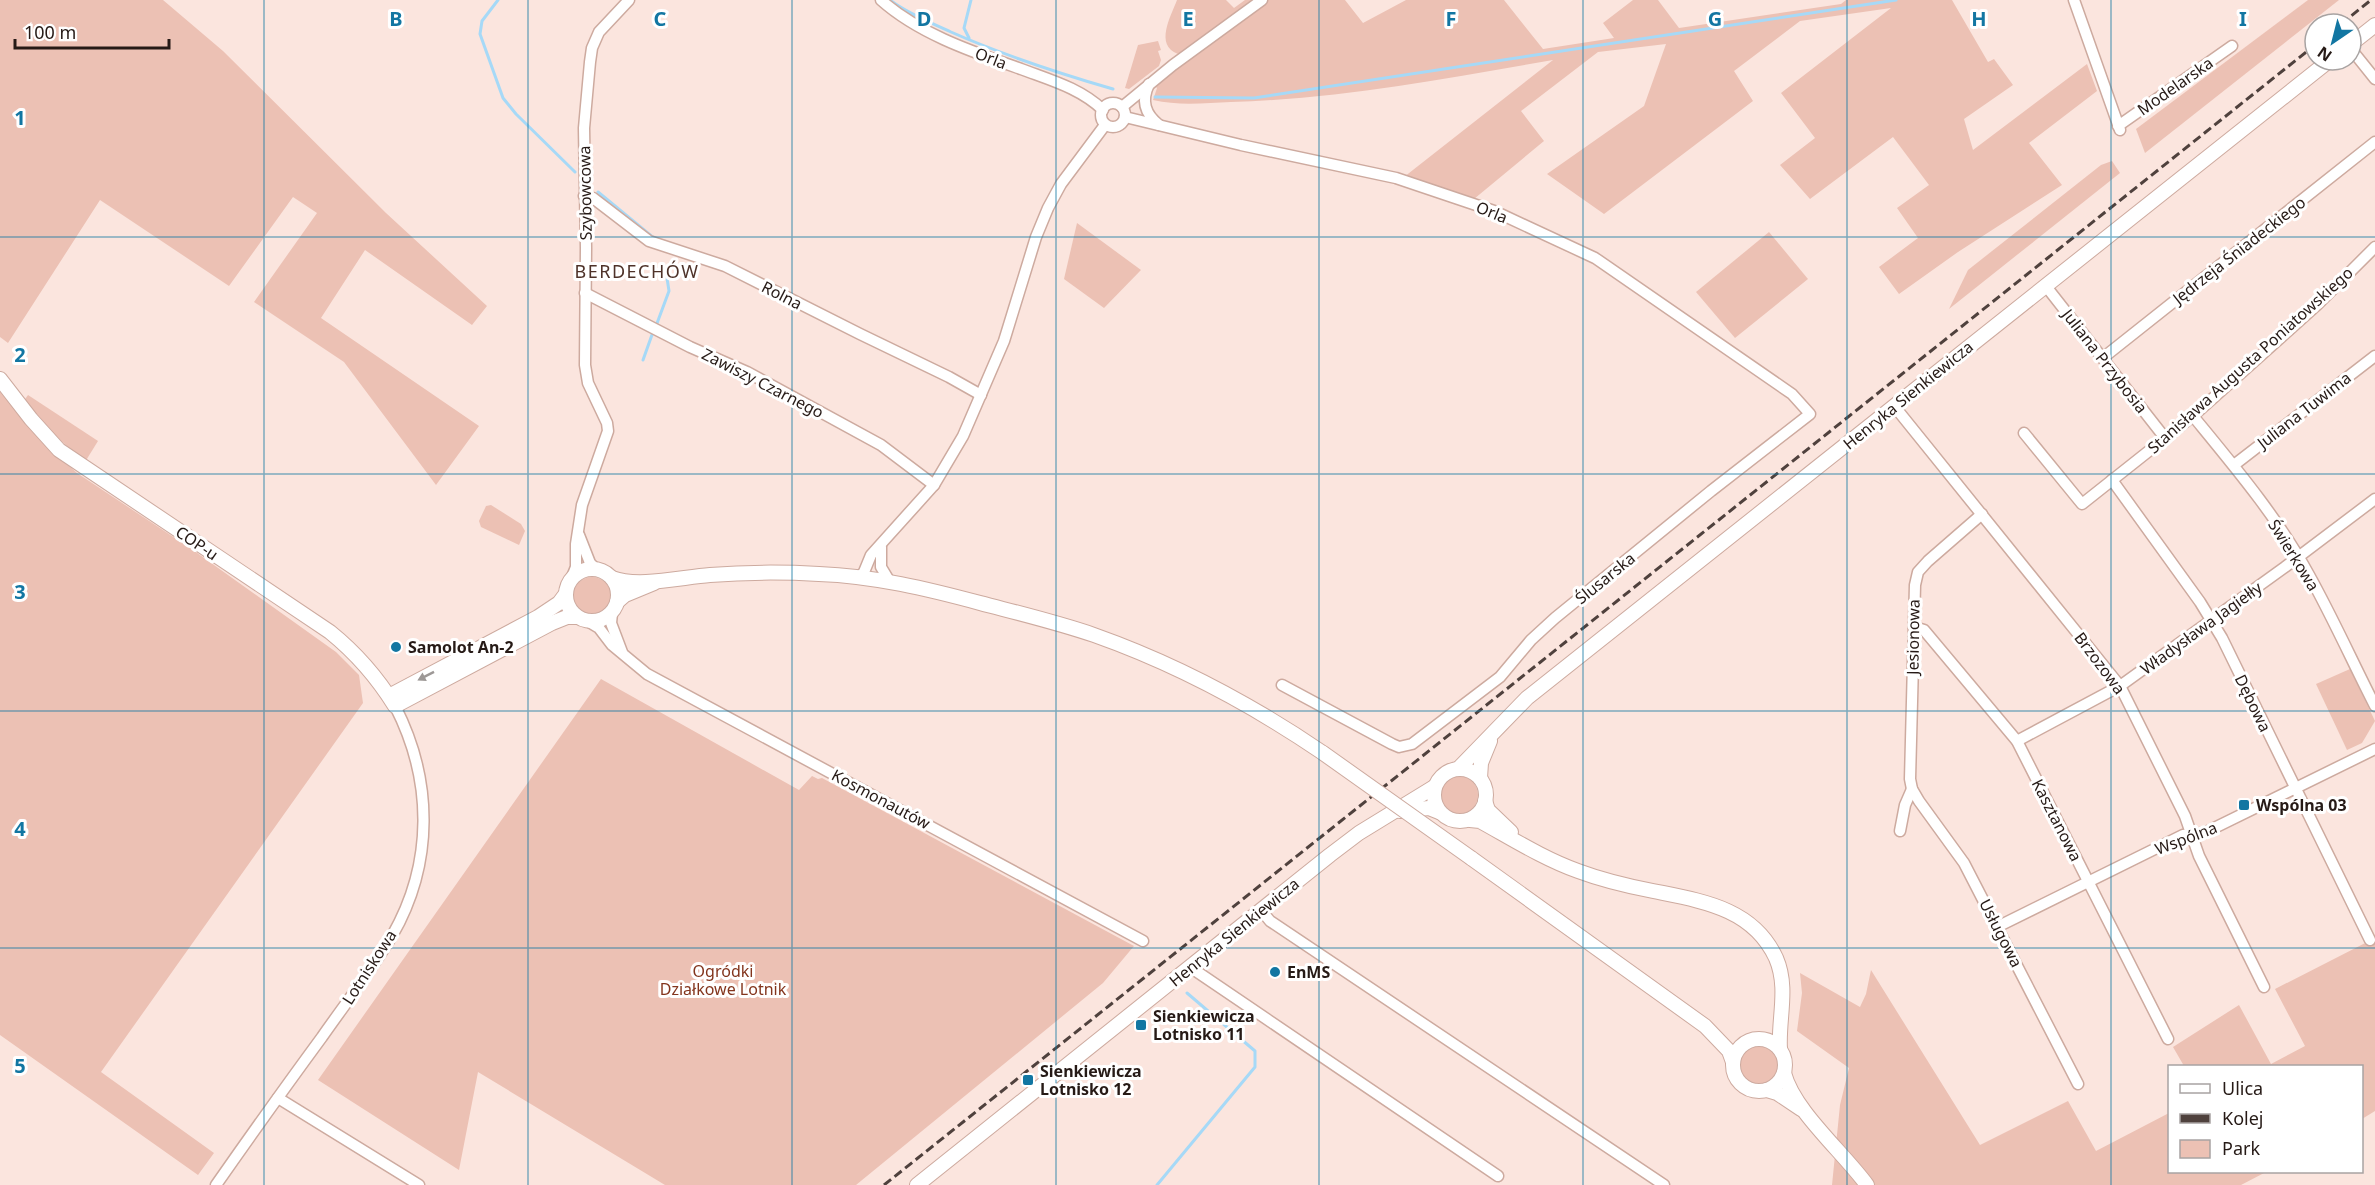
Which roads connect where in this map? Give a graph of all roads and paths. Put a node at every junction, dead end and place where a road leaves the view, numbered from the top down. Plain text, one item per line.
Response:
1 (629, 0) edge
2 (881, 0) edge
3 (1262, 0) edge
4 (2074, 0) edge
5 (2375, 24) edge
6 (2363, 34) edge
7 (2232, 46) dead end
8 (2363, 64) edge
9 (2315, 72) edge
10 (2375, 79) edge
11 (1149, 84) junction
12 (1102, 110) junction
13 (1124, 112) junction
14 (1105, 125) junction
15 (1160, 126) junction
16 (2375, 142) edge
17 (584, 196) junction
18 (2375, 247) edge
19 (2045, 285) junction
20 (585, 293) junction
21 (2375, 356) edge
22 (2104, 357) junction
23 (0, 379) edge
24 (981, 395) junction
25 (1895, 407) junction
26 (1810, 414) joint
27 (2193, 416) junction
28 (2025, 433) dead end
29 (2165, 438) junction
30 (2234, 465) junction
31 (2112, 480) junction
32 (934, 485) junction
33 (2375, 499) edge
34 (1982, 514) junction
35 (579, 536) junction
36 (881, 547) junction
37 (2299, 557) junction
38 (596, 569) junction
39 (572, 577) junction
40 (612, 578) junction
41 (858, 578) junction
42 (655, 582) junction
43 (890, 582) junction
44 (565, 595) junction
45 (615, 608) junction
46 (583, 620) junction
47 (2211, 620) junction
48 (1914, 627) junction
49 (622, 652) junction
50 (1282, 686) dead end
51 (2120, 686) junction
52 (392, 701) junction
53 (2375, 706) edge
54 (1491, 736) junction
55 (2017, 741) junction
56 (2375, 749) edge
57 (1458, 769) junction
58 (1480, 778) junction
59 (1434, 787) junction
60 (2295, 788) junction
61 (1912, 789) junction
62 (1485, 801) junction
63 (1397, 811) junction
64 (1439, 812) junction
65 (1470, 820) junction
66 (1900, 831) dead end
67 (2191, 834) junction
68 (1521, 842) junction
69 (2088, 882) junction
70 (1261, 910) junction
71 (1997, 927) junction
72 (2370, 940) dead end
73 (1143, 941) dead end
74 (1190, 967) junction
75 (2264, 987) dead end
76 (1782, 1008) junction
77 (1705, 1026) junction
78 (2168, 1039) dead end
79 (1753, 1040) junction
80 (1780, 1049) junction
81 (1733, 1062) junction
82 (1784, 1073) junction
83 (2078, 1084) dead end
84 (1767, 1090) junction
85 (278, 1098) junction
86 (1806, 1112) junction
87 (1498, 1176) dead end
88 (216, 1185) edge
89 (419, 1185) edge
90 (917, 1185) edge
91 (1664, 1185) edge
92 (1867, 1185) edge

1 - 17 street, Szybowcowa
2 - 12 street, Orla
3 - 11 street
4 - 7 street, Modelarska
5 - 6 main road
8 - 10 street
9 - 19 main road, Henryka Sienkiewicza
11 - 13 street
11 - 15 street
12 - 13 street
12 - 14 street
13 - 14 street
13 - 15 street, Orla
14 - 24 street
15 - 26 street, Orla
16 - 22 street, Jędrzeja Śniadeckiego
17 - 20 street, Szybowcowa
17 - 24 street, Rolna
18 - 27 street, Stanisława Augusta Poniatowskiego
19 - 22 street, Juliana Przybosia
19 - 25 main road, Henryka Sienkiewicza
20 - 32 street, Zawiszy Czarnego
20 - 35 street, Szybowcowa
21 - 30 street, Juliana Tuwima
22 - 29 street, Juliana Przybosia
23 - 52 main road, COP-u
24 - 32 street
25 - 34 street, Brzozowa
25 - 54 main road, Henryka Sienkiewicza
26 - 50 street, Ślusarska
27 - 29 street, Stanisława Augusta Poniatowskiego
27 - 30 street, Świerkowa
28 - 31 street, Stanisława Augusta Poniatowskiego
29 - 31 street, Stanisława Augusta Poniatowskiego
30 - 37 street, Świerkowa
31 - 47 street, Dębowa
32 - 36 street
33 - 37 street, Władysława Jagiełły
34 - 48 street, Jesionowa
34 - 51 street, Brzozowa
35 - 38 street, Szybowcowa
35 - 39 street, Szybowcowa
36 - 41 street
36 - 43 street
37 - 47 street, Władysława Jagiełły
37 - 53 street, Świerkowa
38 - 39 main road
38 - 40 main road
39 - 44 main road
40 - 42 main road
40 - 45 main road
41 - 42 main road
41 - 43 main road
42 - 45 main road
43 - 77 main road, bridge
44 - 46 main road
44 -> 52 main road
45 - 46 main road
45 - 49 street, Kosmonautów
46 - 49 street, Kosmonautów
46 - 52 main road
47 - 51 street, Władysława Jagiełły
47 - 60 street, Dębowa
48 - 55 street, Kasztanowa
48 - 61 street, Jesionowa
49 - 73 street, Kosmonautów
51 - 55 street, Władysława Jagiełły
51 - 67 street, Brzozowa
52 - 85 street, Lotniskowa
54 - 57 main road, Henryka Sienkiewicza
54 - 58 main road, Henryka Sienkiewicza
55 - 69 street, Kasztanowa
56 - 60 street, Wspólna
57 - 58 main road
57 - 59 main road
58 - 62 main road
59 - 63 main road, Henryka Sienkiewicza
59 - 64 main road
60 - 67 street, Wspólna
60 - 72 street, Dębowa
61 - 66 street
61 - 71 street, Usługowa
62 - 65 main road
62 - 68 main road
63 - 64 main road, Henryka Sienkiewicza
63 - 70 main road, Henryka Sienkiewicza
64 - 65 main road
65 - 68 main road
67 - 69 street, Wspólna
67 - 75 street, Brzozowa
68 - 76 main road
69 - 71 street, Wspólna
69 - 78 street, Kasztanowa
70 - 74 main road, Henryka Sienkiewicza
70 - 91 street
71 - 83 street, Usługowa
74 - 87 street
74 - 90 main road, Henryka Sienkiewicza
76 - 79 main road
76 - 80 main road
77 - 79 main road
77 - 81 main road
79 - 80 main road
79 - 81 main road
80 - 82 main road
81 - 84 main road
82 - 84 main road
82 - 86 main road
84 - 86 main road
85 - 88 street, Lotniskowa
85 - 89 street
86 - 92 main road

